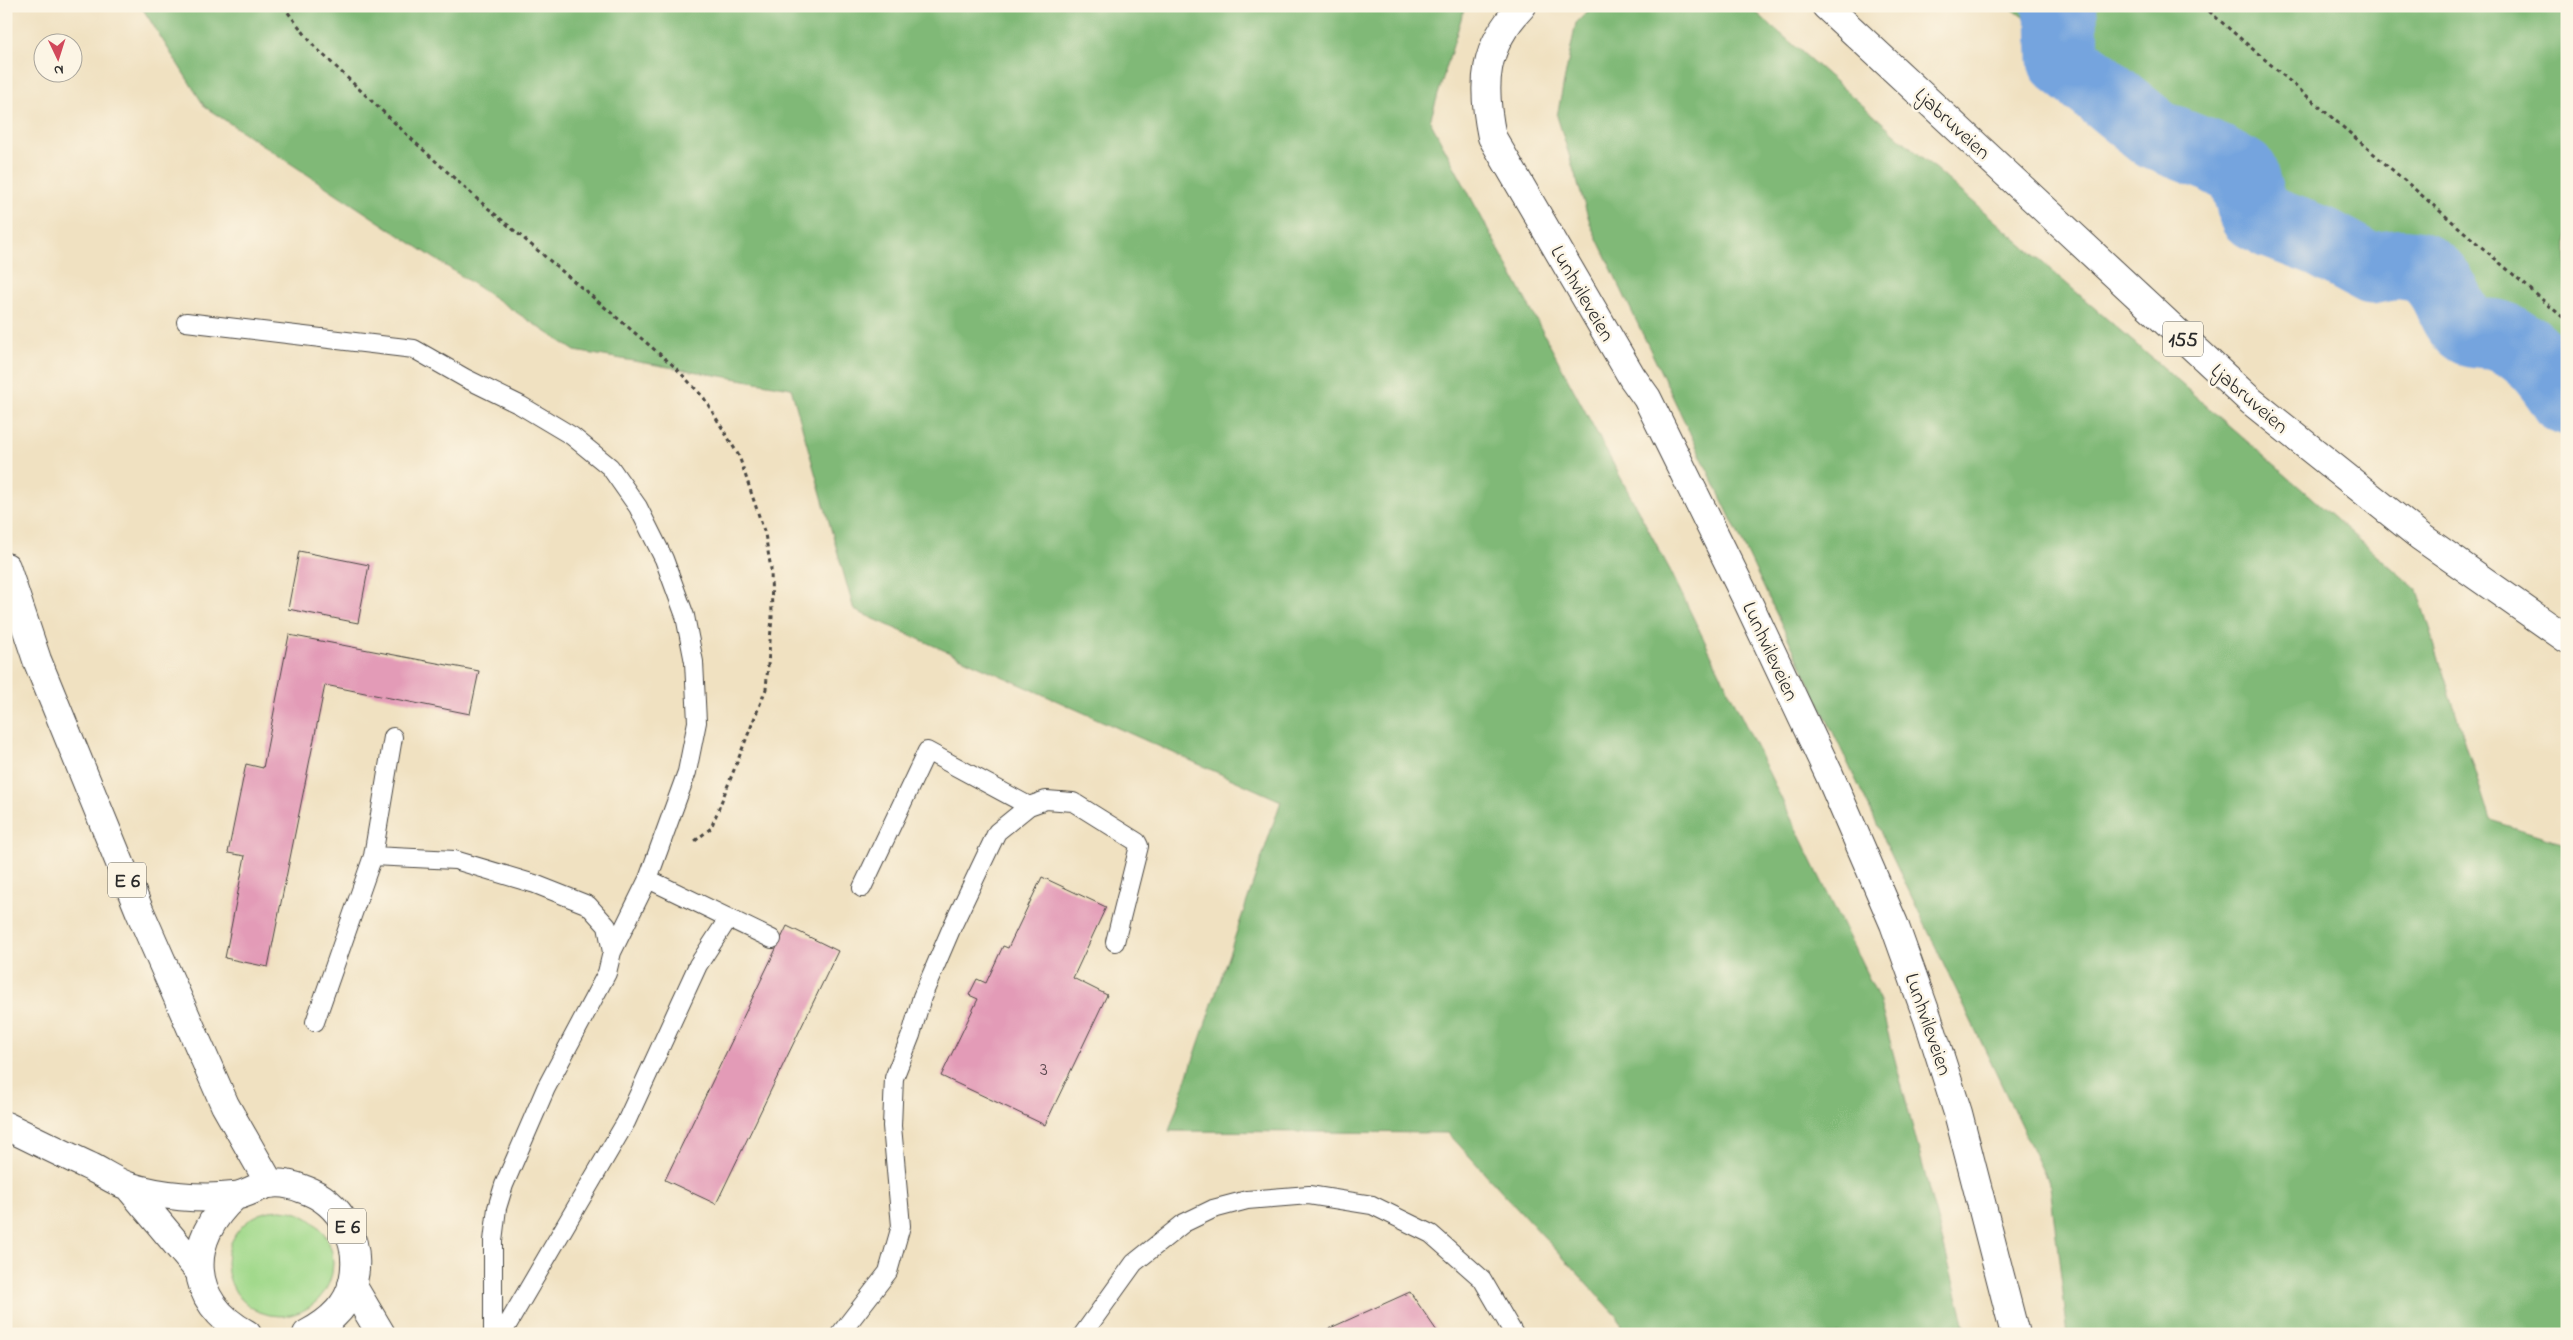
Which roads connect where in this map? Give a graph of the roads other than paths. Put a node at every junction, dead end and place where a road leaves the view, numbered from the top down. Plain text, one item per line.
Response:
1 (1522, 6) edge
2 (1826, 6) edge
3 (186, 322) dead end
4 (6, 567) edge
5 (2567, 639) edge
6 (393, 737) dead end
7 (1030, 806) junction
8 (373, 856) junction
9 (648, 878) junction
10 (862, 888) dead end
11 (728, 919) junction
12 (772, 939) dead end
13 (1115, 942) dead end
14 (612, 952) junction
15 (316, 1022) dead end
16 (6, 1126) edge
17 (121, 1182) junction
18 (270, 1184) junction
19 (234, 1196) junction
20 (200, 1272) junction
21 (352, 1285) junction
22 (247, 1334) edge
23 (306, 1334) edge
24 (381, 1334) edge
25 (493, 1334) edge
26 (502, 1334) edge
27 (840, 1334) edge
28 (1083, 1334) edge
29 (1514, 1334) edge
30 (2015, 1334) edge

1 - 30 main road, Lunhvileveien
2 - 5 main road, Ljabruveien / 155
3 - 9 lane
4 - 18 main road, E 6
6 - 8 lane
7 - 10 lane
7 - 13 lane
7 - 27 lane
8 - 14 lane
8 - 15 lane
9 - 11 lane
9 - 14 lane
11 - 12 lane
11 - 26 lane
14 - 25 lane
16 - 17 main road, E 6
17 - 19 main road, E 6
17 - 20 main road, E 6
18 - 19 main road, E 6
18 - 21 main road, E 6
19 - 20 main road, E 6
20 - 22 main road, E 6
21 - 23 main road, E 6
21 - 24 main road
28 - 29 lane

